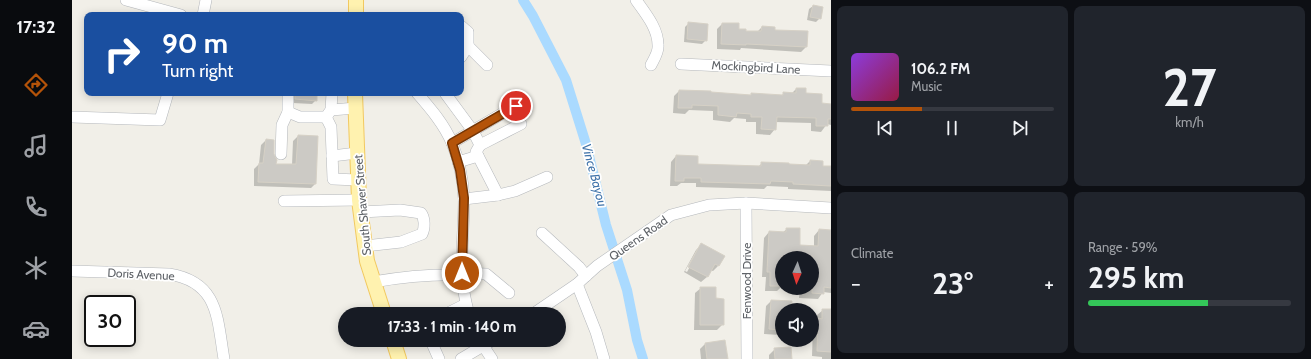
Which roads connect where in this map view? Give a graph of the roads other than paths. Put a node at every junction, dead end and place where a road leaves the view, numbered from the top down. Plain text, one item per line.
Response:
1 (126, 0) edge
2 (206, 0) edge
3 (356, 0) edge
4 (636, 0) edge
5 (170, 12) edge
6 (204, 12) edge
7 (356, 12) edge
8 (464, 29) edge
9 (468, 46) junction
10 (464, 52) edge
11 (681, 64) dead end
12 (487, 65) dead end
13 (651, 65) dead end
14 (831, 71) edge
15 (167, 96) edge
16 (288, 96) edge
17 (331, 96) edge
18 (355, 96) edge
19 (419, 96) edge
20 (447, 96) edge
21 (516, 106) dead end
22 (356, 108) junction
23 (288, 112) junction
24 (328, 114) junction
25 (72, 117) edge
26 (521, 124) dead end
27 (473, 131) junction
28 (452, 143) junction
29 (479, 151) junction
30 (357, 153) junction
31 (281, 154) dead end
32 (332, 156) junction
33 (458, 162) junction
34 (547, 177) dead end
35 (358, 180) junction
36 (498, 195) junction
37 (464, 198) junction
38 (284, 201) dead end
39 (746, 203) junction
40 (360, 206) junction
41 (831, 208) edge
42 (542, 233) dead end
43 (365, 246) junction
44 (72, 271) edge
45 (462, 274) junction
46 (586, 276) junction
47 (373, 282) junction
48 (577, 284) junction
49 (509, 293) dead end
50 (382, 307) edge
51 (468, 307) edge
52 (543, 307) edge
53 (395, 347) edge
54 (434, 347) edge
55 (476, 347) edge
56 (484, 347) edge
57 (224, 359) edge
58 (399, 359) edge
59 (439, 359) edge
60 (460, 359) edge
61 (492, 359) edge
62 (604, 359) edge
63 (746, 359) edge

1 - 5 street
2 - 6 street
3 - 7 main road
4 - 13 street
8 - 9 street
9 - 10 street
9 - 12 street
11 - 14 street, Mockingbird Lane
15 - 25 street
16 - 23 street
17 - 24 street
18 - 22 main road, South Shaver Street
19 - 28 street
20 - 27 street
21 - 27 street
22 - 24 street
22 - 30 main road, South Shaver Street
23 - 24 street
23 - 31 street
24 - 32 street
26 - 29 street
27 - 28 street
27 - 29 street
28 - 33 street
29 - 33 street
29 - 36 street
30 - 32 street
30 - 35 main road, South Shaver Street
32 - 35 street
33 - 37 street
34 - 36 street
35 - 40 main road, South Shaver Street
36 - 37 street
37 - 45 street
38 - 40 street
39 - 41 street, Queens Road
39 - 46 street, Queens Road
39 - 63 street, Fenwood Drive
40 - 43 main road, South Shaver Street
40 - 43 street
42 - 46 street
43 - 47 main road, South Shaver Street
44 - 57 street, Doris Avenue
45 - 47 street
45 - 49 street
45 - 51 street
46 - 48 street, Queens Road
47 - 50 main road, South Shaver Street
48 - 52 street, Queens Road
48 - 62 street
53 - 58 main road
54 - 59 street
55 - 60 street
56 - 61 street

